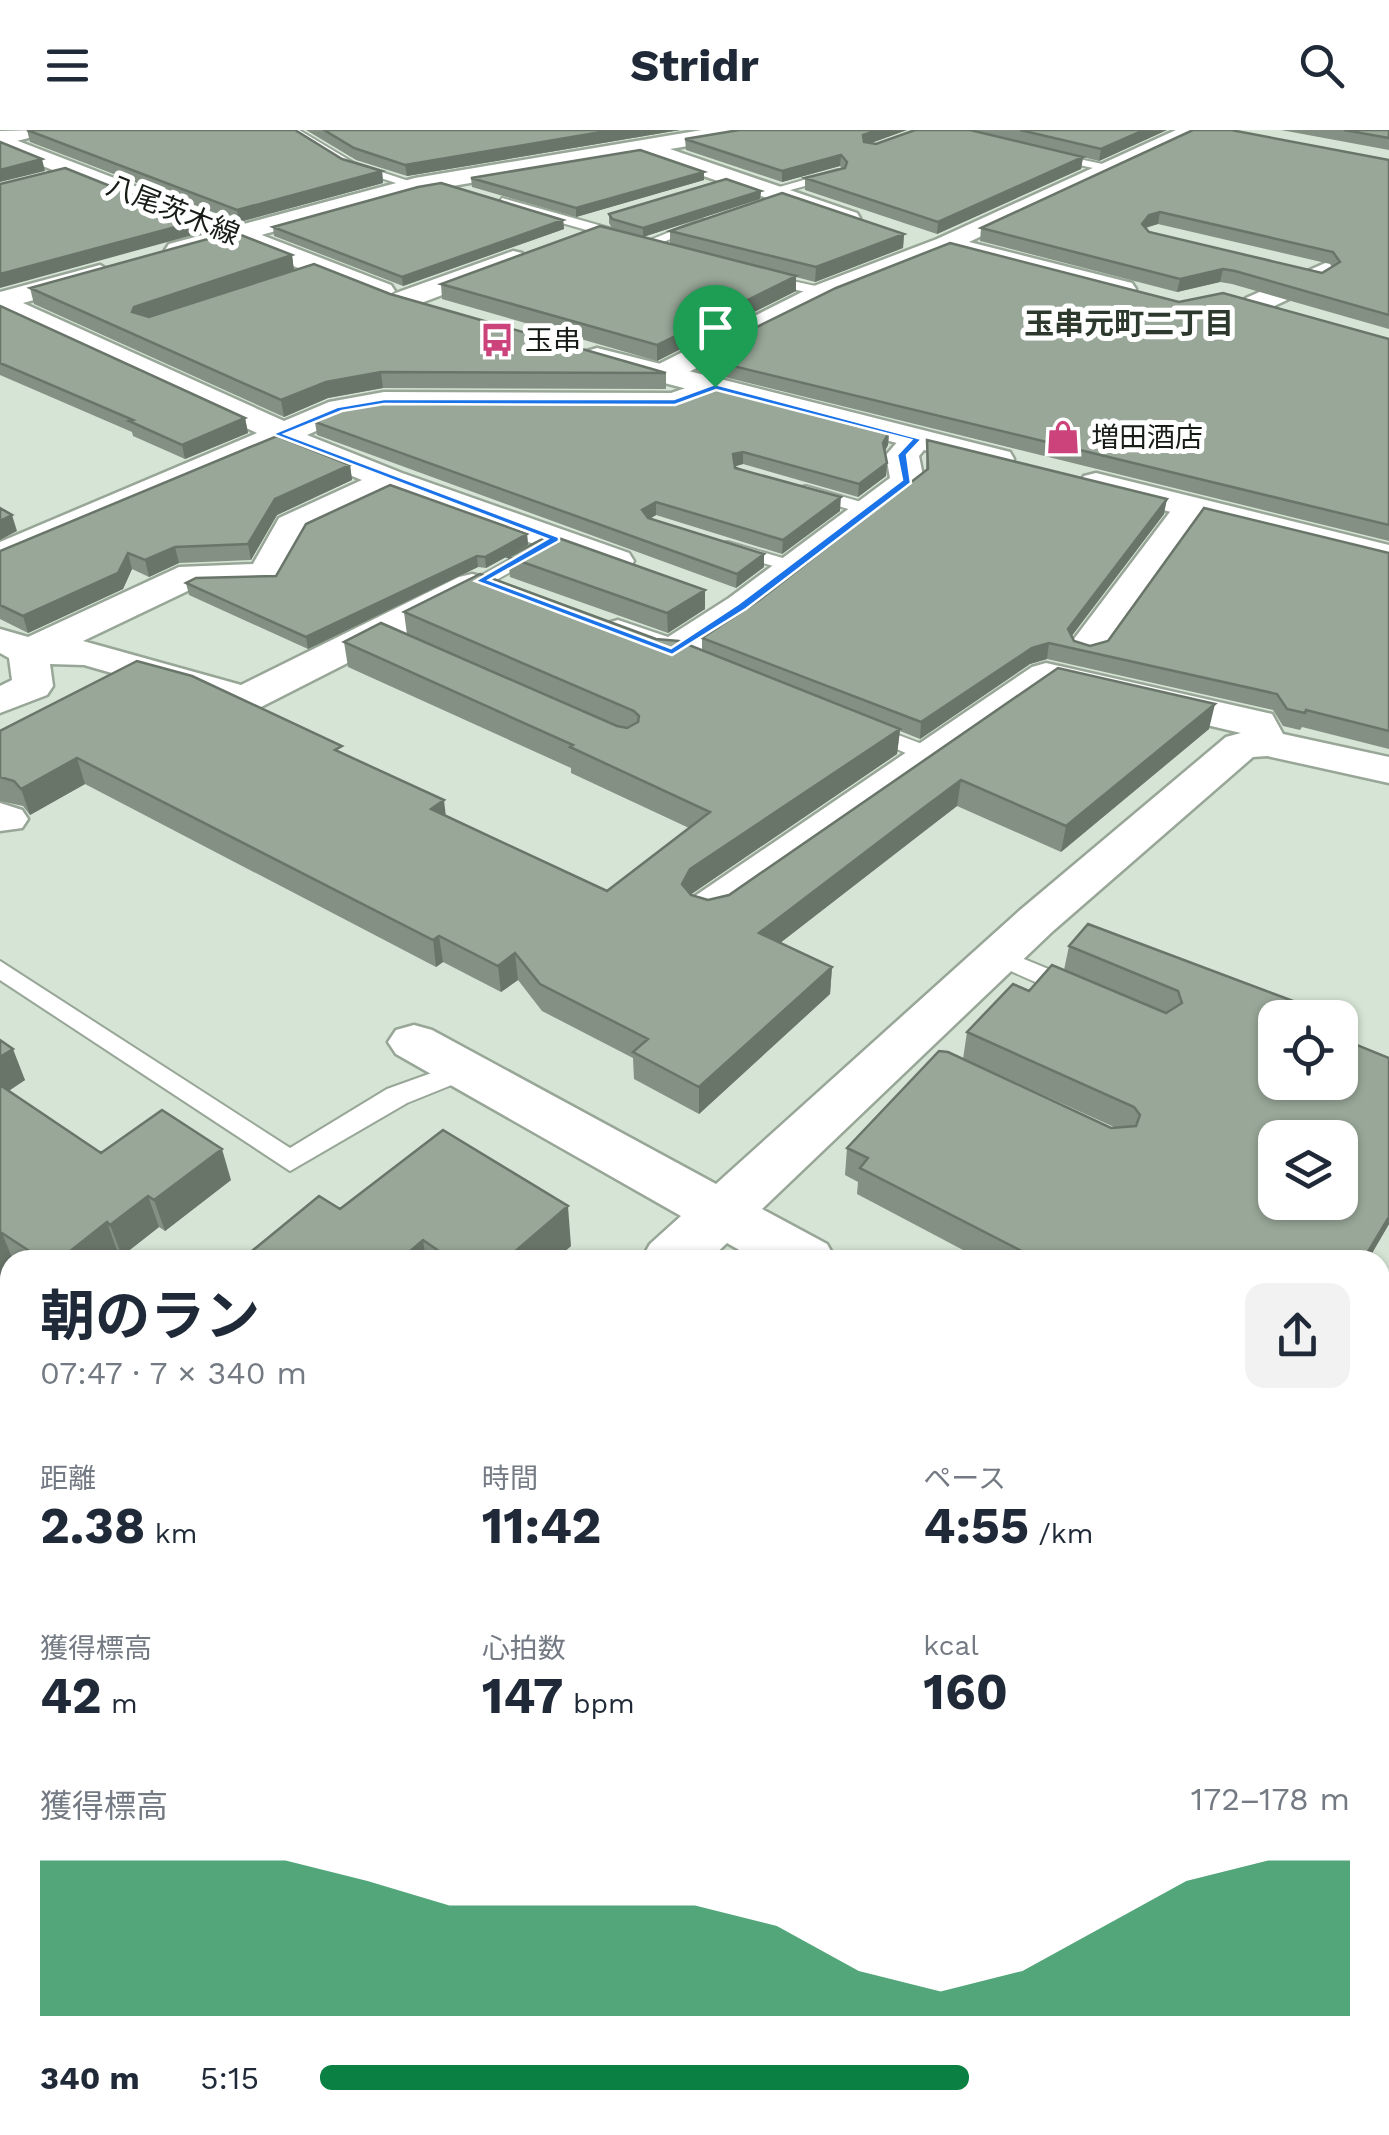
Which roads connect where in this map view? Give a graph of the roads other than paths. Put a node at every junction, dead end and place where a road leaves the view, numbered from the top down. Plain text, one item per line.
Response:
1 (33, 130) edge
2 (291, 130) edge
3 (596, 130) edge
4 (742, 130) edge
5 (1195, 130) edge
6 (0, 139) edge
7 (637, 145) junction
8 (1037, 153) edge
9 (1107, 168) junction
10 (839, 174) edge
11 (422, 184) junction
12 (465, 192) edge
13 (483, 197) edge
14 (773, 197) junction
15 (728, 215) edge
16 (576, 232) junction
17 (233, 235) junction
18 (646, 244) junction
19 (942, 245) junction
20 (670, 252) edge
21 (161, 255) edge
22 (1351, 259) edge
23 (126, 266) edge
24 (1284, 266) edge
25 (740, 273) edge
26 (1320, 274) junction
27 (824, 292) junction
28 (1139, 293) edge
29 (403, 300) junction
30 (0, 302) edge
31 (1292, 315) edge
32 (457, 316) edge
33 (567, 348) edge
34 (660, 374) junction
35 (715, 387) junction
36 (279, 433) junction
37 (917, 439) junction
38 (1027, 466) edge
39 (1063, 475) edge
40 (390, 480) junction
41 (779, 483) edge
42 (1191, 506) junction
43 (869, 510) junction
44 (556, 539) junction
45 (707, 540) edge
46 (0, 555) edge
47 (1389, 556) edge
48 (794, 567) junction
49 (649, 573) edge
50 (480, 581) junction
51 (705, 593) edge
52 (532, 600) edge
53 (742, 606) junction
54 (585, 620) edge
55 (14, 646) edge
56 (1088, 646) edge
57 (0, 701) edge
58 (844, 720) edge
59 (1266, 742) junction
60 (930, 755) junction
61 (1389, 770) edge
62 (709, 908) edge
63 (997, 956) junction
64 (0, 969) edge
65 (1106, 1003) edge
66 (414, 1042) dead end
67 (466, 1070) junction
68 (719, 1213) junction
69 (681, 1250) edge
70 (787, 1250) edge

1 - 6 street
2 - 11 lane
3 - 7 street
4 - 7 street
5 - 9 street
6 - 17 street, 八尾茨木線
7 - 11 street
7 - 14 street
8 - 9 lane
9 - 19 street
10 - 14 lane
11 - 12 lane
11 - 17 street
13 - 16 lane
14 - 19 street
15 - 18 lane
16 - 18 lane
16 - 29 street
17 - 21 street
17 - 29 street, 八尾茨木線
18 - 20 lane
19 - 27 street
19 - 28 street
22 - 26 street
23 - 30 street
24 - 26 street
25 - 27 lane
26 - 31 street
27 - 34 street
29 - 32 street, 八尾茨木線
30 - 36 street
33 - 34 street
34 - 35 street
35 - 36 street
35 - 37 street
36 - 40 street
36 - 46 street
37 - 38 street
37 - 43 street
39 - 42 street
40 - 44 street
40 - 55 street
41 - 43 lane
42 - 47 street
42 - 56 street
43 - 48 street
44 - 49 street
44 - 50 lane
45 - 48 lane
48 - 53 street
50 - 52 street
50 - 55 street
51 - 53 street
53 - 54 street
55 - 57 street
58 - 60 lane
59 - 60 street
59 - 61 street
59 - 63 street
60 - 62 street
63 - 65 lane
63 - 68 street
64 - 67 lane
66 - 67 street
67 - 68 street
68 - 69 street
68 - 70 street

